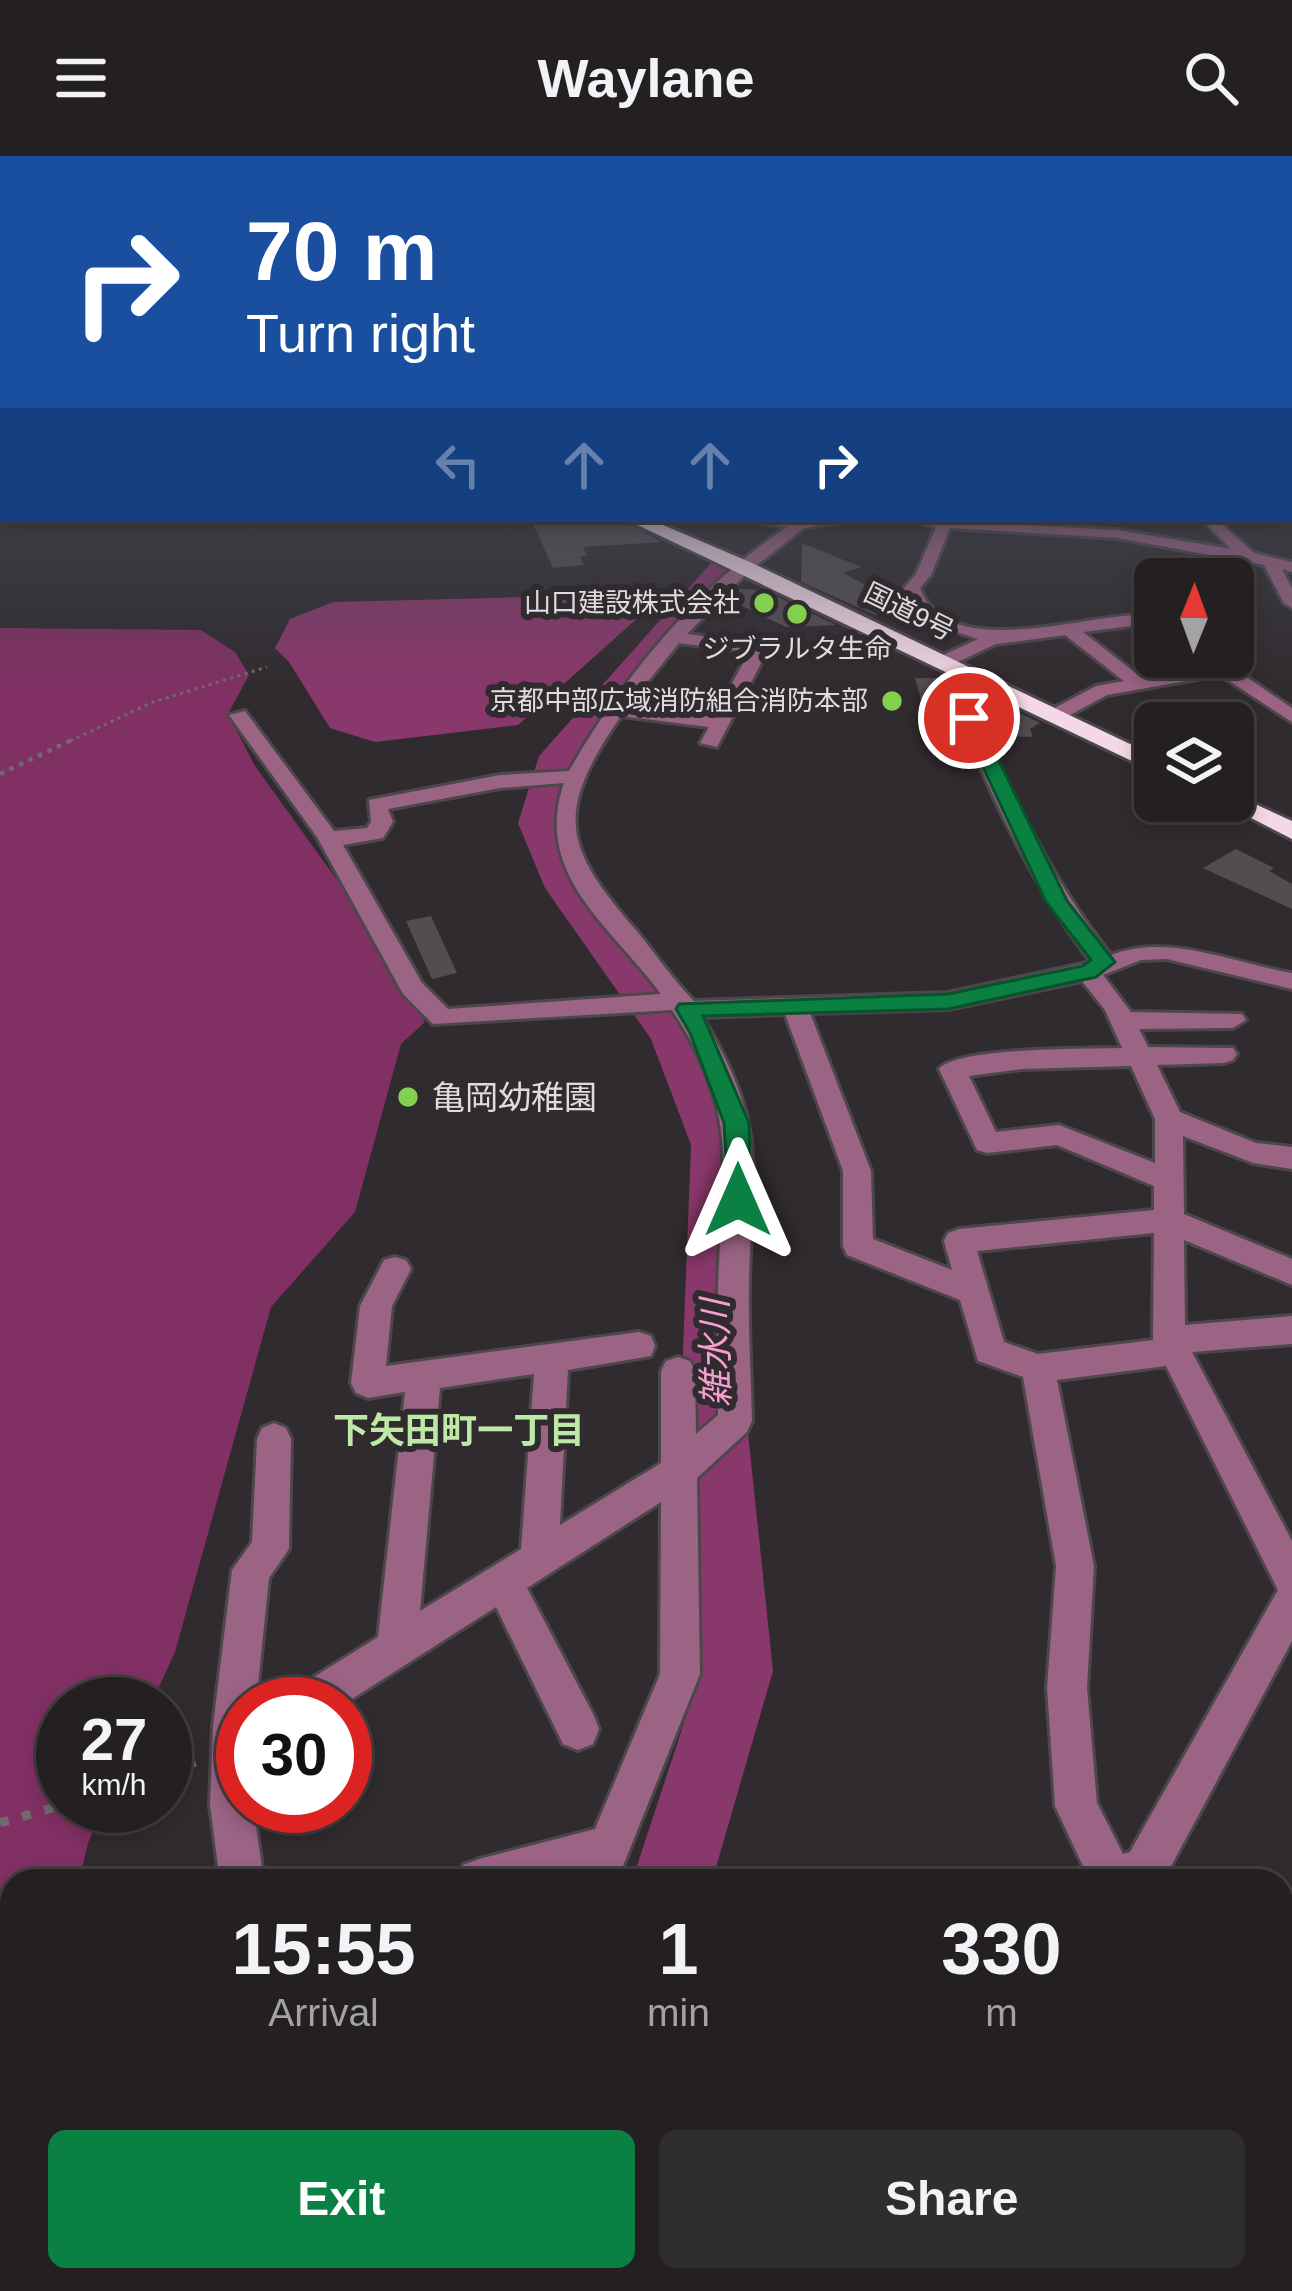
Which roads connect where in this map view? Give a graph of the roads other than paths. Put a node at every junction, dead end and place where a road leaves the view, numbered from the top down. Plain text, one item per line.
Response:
1 (641, 522) edge
2 (804, 522) edge
3 (926, 522) edge
4 (1211, 522) edge
5 (944, 527) junction
6 (1248, 556) junction
7 (1270, 562) junction
8 (745, 567) junction
9 (1292, 567) edge
10 (1292, 604) edge
11 (1134, 621) edge
12 (1067, 628) junction
13 (678, 638) junction
14 (992, 639) junction
15 (952, 666) junction
16 (1157, 678) edge
17 (1237, 678) edge
18 (1138, 683) junction
19 (616, 710) junction
20 (1291, 714) edge
21 (238, 715) dead end
22 (1054, 716) junction
23 (720, 723) junction
24 (710, 743) dead end
25 (1134, 755) edge
26 (575, 777) junction
27 (1254, 813) edge
28 (1292, 831) edge
29 (328, 836) junction
30 (1096, 967) junction
31 (1292, 981) edge
32 (684, 1005) junction
33 (795, 1006) junction
34 (1233, 1020) dead end
35 (1123, 1022) junction
36 (1224, 1054) dead end
37 (1142, 1058) junction
38 (1169, 1119) junction
39 (1292, 1158) edge
40 (1170, 1181) junction
41 (1168, 1220) junction
42 (395, 1269) dead end
43 (1292, 1272) edge
44 (971, 1291) junction
45 (1292, 1330) edge
46 (639, 1346) dead end
47 (1172, 1346) junction
48 (552, 1358) junction
49 (1038, 1368) junction
50 (678, 1371) dead end
51 (424, 1376) junction
52 (274, 1439) dead end
53 (679, 1472) junction
54 (539, 1559) junction
55 (1292, 1579) edge
56 (503, 1581) junction
57 (1292, 1602) edge
58 (397, 1647) junction
59 (243, 1677) edge
60 (350, 1677) edge
61 (578, 1729) dead end
62 (230, 1833) edge
63 (600, 1864) edge
64 (239, 1869) edge
65 (564, 1869) edge
66 (1107, 1869) edge
67 (1145, 1869) edge

1 - 8 highway, 国道9号
2 - 8 street
3 - 5 street
4 - 6 street
5 - 6 street
5 - 14 street
6 - 7 street
7 - 9 street
7 - 10 street
8 - 13 street
8 - 15 highway, 国道9号
11 - 12 street
12 - 14 street
12 - 18 street
13 - 19 street
13 - 23 street
14 - 15 street
15 - 22 highway, 国道9号
15 - 30 street
16 - 18 street
17 - 20 street
18 - 22 street
19 - 23 street
19 - 26 street
21 - 29 street
22 - 25 highway, 国道9号
23 - 24 street
26 - 29 street
26 - 32 street
27 - 28 highway
29 - 32 street
30 - 31 street
30 - 33 street
30 - 35 street
32 - 33 street
32 - 53 street
33 - 44 street
34 - 35 street
35 - 37 street
36 - 37 street
37 - 38 street
37 - 40 street
38 - 39 street
38 - 40 street
40 - 41 street
41 - 43 street
41 - 44 street
41 - 47 street
42 - 51 street
44 - 49 street
45 - 47 street
46 - 48 street
47 - 49 street
47 - 55 street
48 - 51 street
48 - 54 street
49 - 66 street
50 - 53 street
51 - 58 street
52 - 59 street
53 - 54 street
53 - 63 street
54 - 56 street
56 - 58 street
56 - 61 street
57 - 67 street
58 - 60 street
62 - 64 street
63 - 65 street

